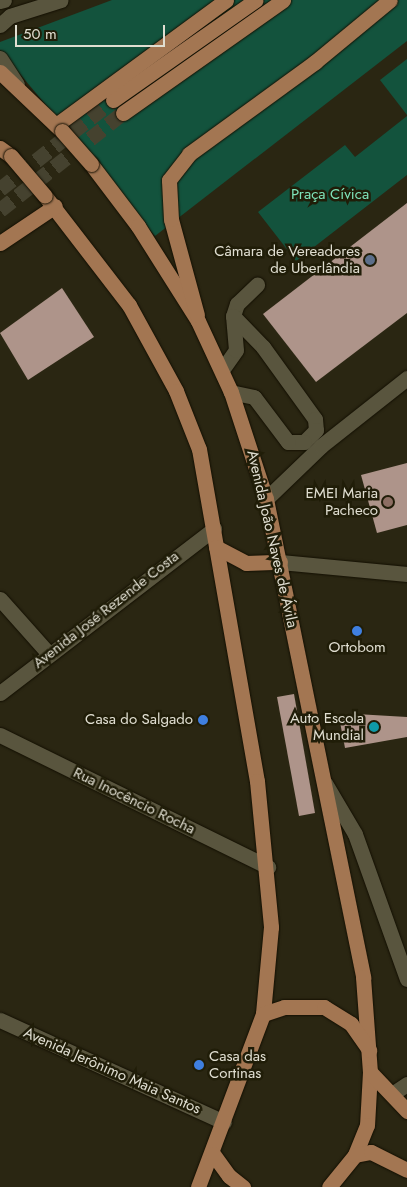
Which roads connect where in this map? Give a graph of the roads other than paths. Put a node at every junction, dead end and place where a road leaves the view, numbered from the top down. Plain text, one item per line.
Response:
1 (4, 0) edge
2 (61, 0) edge
3 (226, 0) edge
4 (256, 0) edge
5 (283, 0) edge
6 (390, 0) edge
7 (0, 1) edge
8 (0, 26) edge
9 (0, 58) edge
10 (0, 72) edge
11 (26, 97) junction
12 (113, 100) tunnel mouth
13 (123, 113) tunnel mouth
14 (59, 128) junction
15 (5, 152) edge
16 (50, 201) junction
17 (0, 243) edge
18 (257, 285) dead end
19 (233, 316) junction
20 (198, 321) junction
21 (248, 331) junction
22 (235, 342) junction
23 (222, 370) junction
24 (407, 378) edge
25 (232, 392) junction
26 (315, 419) junction
27 (321, 446) junction
28 (266, 499) junction
29 (214, 529) junction
30 (216, 547) junction
31 (280, 562) junction
32 (407, 574) edge
33 (0, 599) edge
34 (49, 654) junction
35 (0, 693) edge
36 (0, 735) edge
37 (322, 779) junction
38 (268, 866) junction
39 (407, 979) edge
40 (263, 1014) junction
41 (0, 1020) edge
42 (370, 1051) junction
43 (370, 1072) junction
44 (407, 1084) edge
45 (392, 1094) junction
46 (407, 1111) edge
47 (224, 1122) junction
48 (213, 1154) junction
49 (355, 1155) junction
50 (407, 1170) edge
51 (198, 1187) edge
52 (243, 1187) edge
53 (328, 1187) edge

1 - 7 street
2 - 8 street
3 - 14 main road
4 - 12 main road
5 - 13 main road
6 - 20 main road
9 - 11 street
10 - 11 main road, Avenida João Naves de Ávila
11 - 14 main road, Avenida João Naves de Ávila
14 - 20 main road, Avenida João Naves de Ávila, bridge
15 - 16 main road, bridge
16 - 17 main road
16 - 29 main road
18 - 19 street
19 - 21 street
19 - 22 street
20 - 23 main road, Avenida João Naves de Ávila
21 - 22 street
21 - 26 street
22 - 23 street
23 - 25 main road, Avenida João Naves de Ávila
24 - 27 street
25 - 26 street
25 - 28 main road, Avenida João Naves de Ávila
26 - 27 street
27 - 28 street
28 - 31 main road, Avenida João Naves de Ávila
29 - 30 main road
29 - 34 street, Avenida José Rezende Costa
30 - 31 main road
30 - 38 main road
31 - 32 street
31 - 37 main road, Avenida João Naves de Ávila
33 - 34 street
34 - 35 street, Avenida José Rezende Costa
36 - 38 street, Rua Inocêncio Rocha
37 - 39 street
37 - 42 main road, Avenida João Naves de Ávila
38 - 40 main road
40 - 42 main road
40 - 47 main road
41 - 47 street, Avenida Jerônimo Maia Santos
42 - 43 main road, Avenida João Naves de Ávila
43 - 45 main road
43 - 49 main road, Avenida João Naves de Ávila
44 - 45 street
45 - 46 main road
47 - 48 main road
48 - 51 main road
48 - 52 main road
49 - 50 main road
49 - 53 main road

